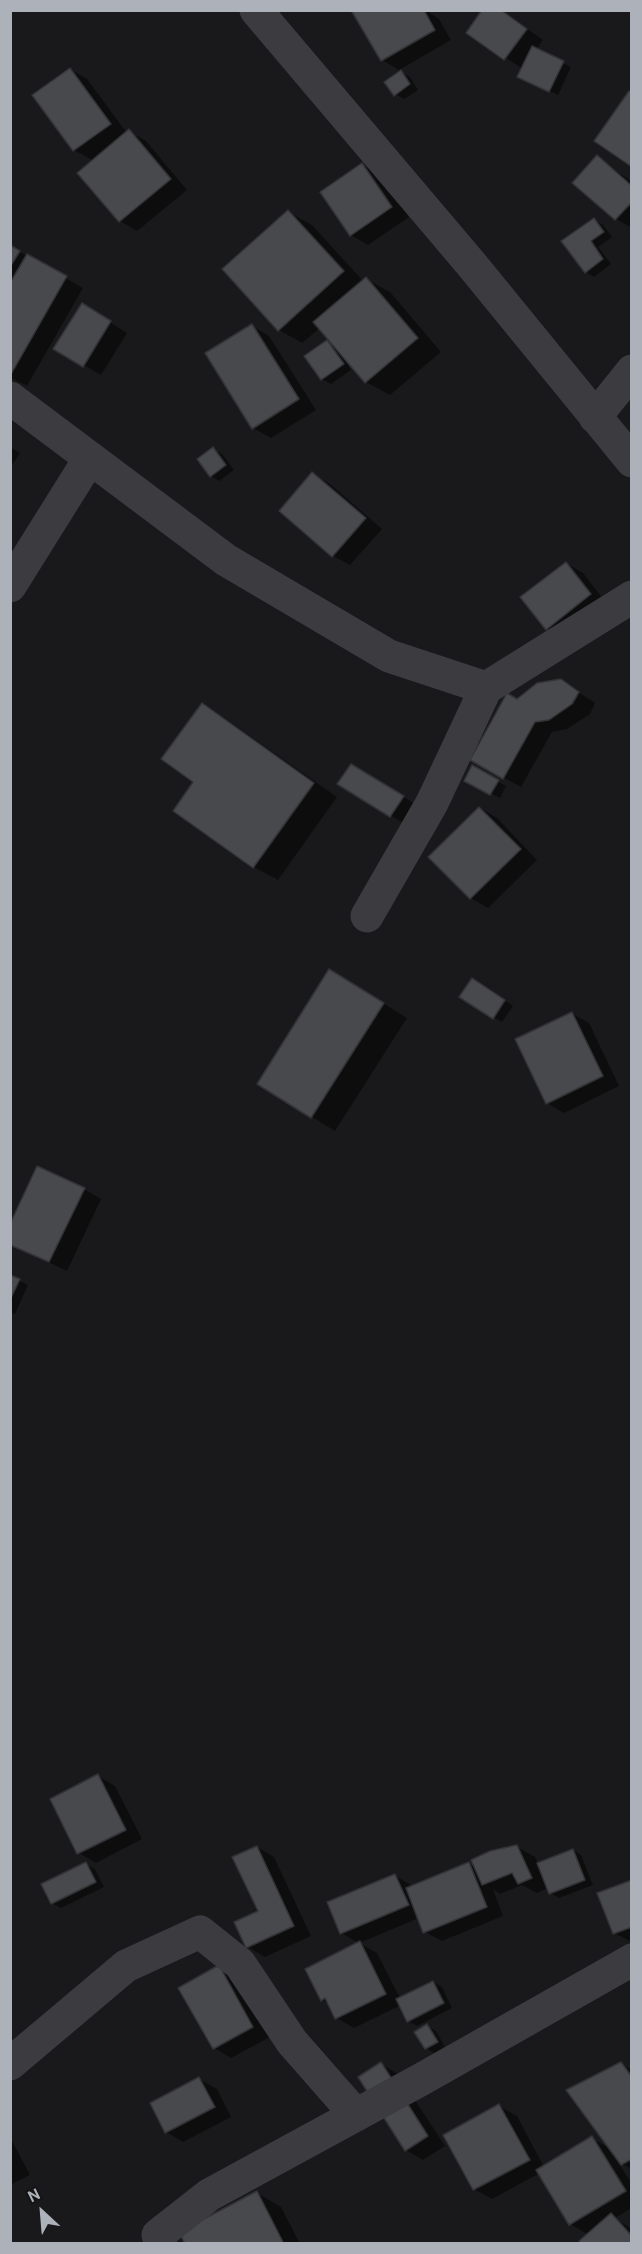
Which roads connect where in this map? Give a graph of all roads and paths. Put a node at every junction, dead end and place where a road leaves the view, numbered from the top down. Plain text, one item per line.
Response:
1 (256, 10) edge
2 (632, 371) edge
3 (10, 398) edge
4 (595, 417) junction
5 (90, 458) junction
6 (632, 461) edge
7 (10, 586) edge
8 (632, 597) edge
9 (486, 688) junction
10 (367, 916) dead end
11 (632, 1960) edge
12 (10, 2064) edge
13 (356, 2115) junction
14 (161, 2244) edge

1 - 4 street
2 - 4 street
3 - 5 street
4 - 6 street
5 - 7 street
5 - 9 street
8 - 9 street
9 - 10 street
11 - 13 street
12 - 13 street
13 - 14 street

